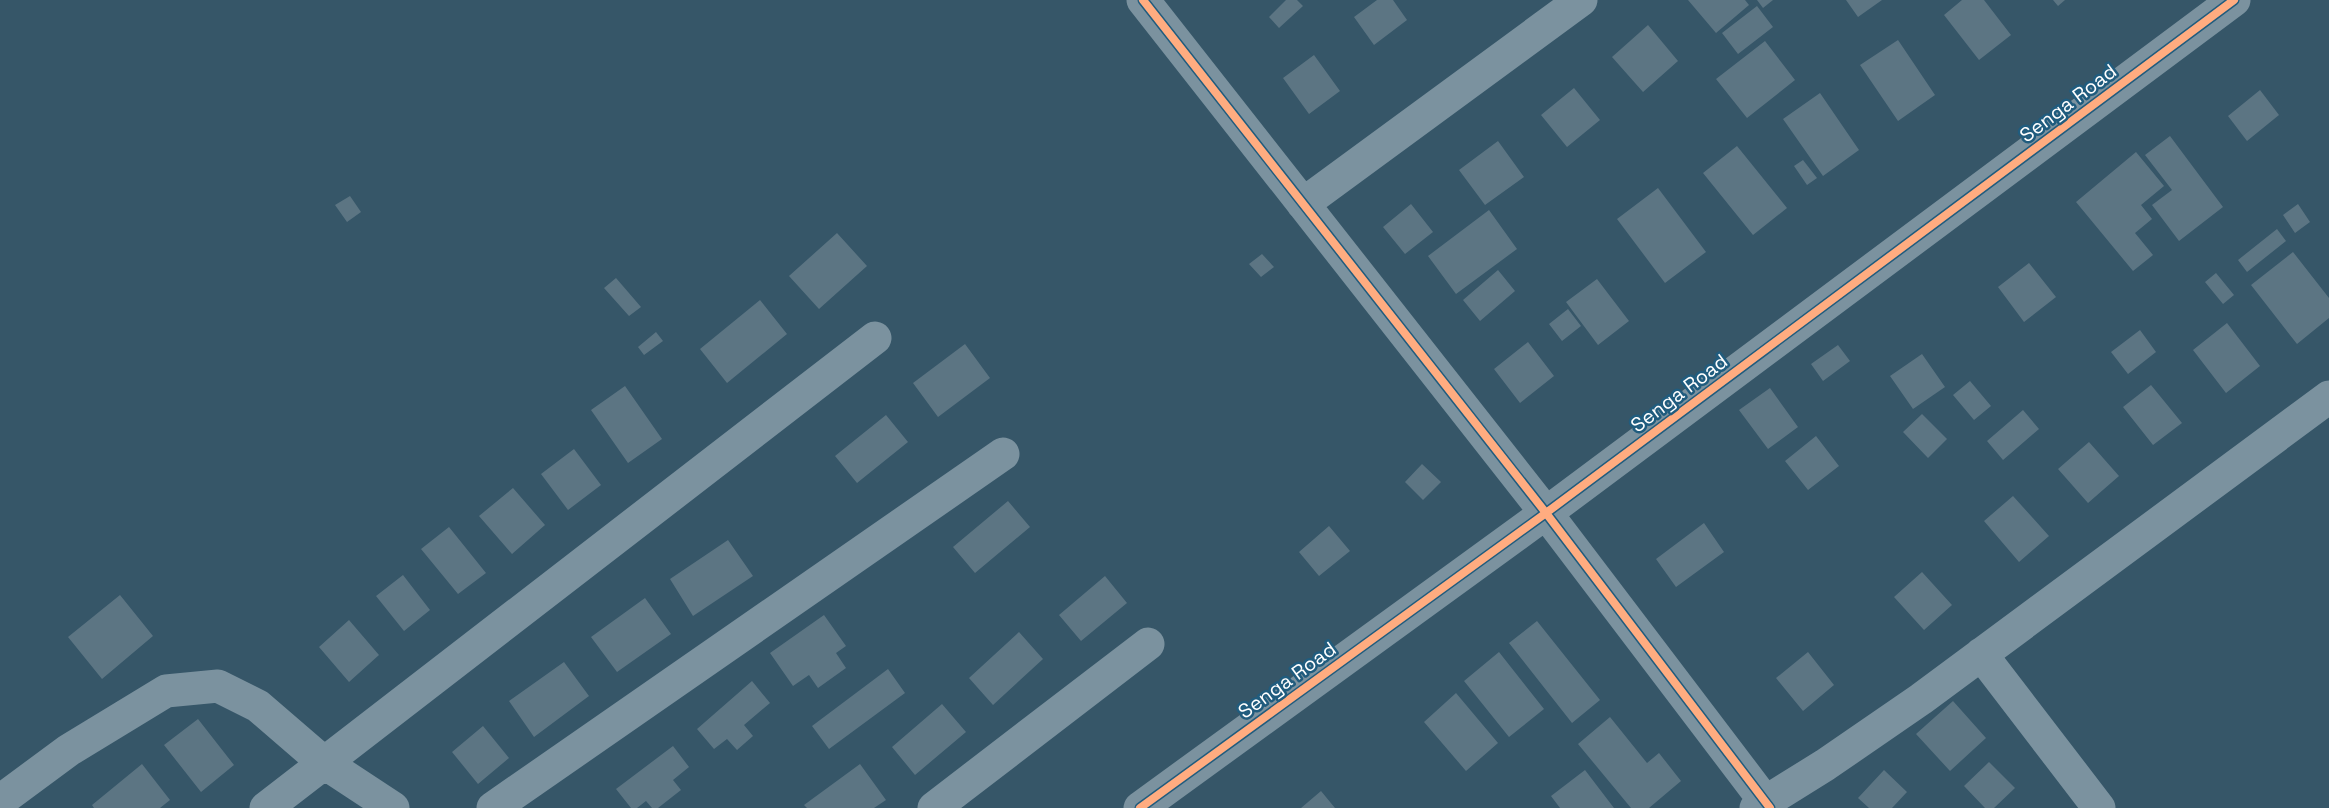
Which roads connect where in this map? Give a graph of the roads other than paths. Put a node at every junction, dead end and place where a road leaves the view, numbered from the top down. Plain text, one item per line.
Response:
1 (1143, 0) edge
2 (1581, 0) edge
3 (2234, 0) edge
4 (1303, 204) junction
5 (875, 338) dead end
6 (2329, 397) edge
7 (1003, 454) dead end
8 (1546, 513) junction
9 (1148, 644) dead end
10 (1981, 654) junction
11 (323, 762) junction
12 (0, 801) edge
13 (1764, 806) edge
14 (266, 808) edge
15 (393, 808) edge
16 (494, 808) edge
17 (934, 808) edge
18 (1140, 808) edge
19 (2098, 808) edge

1 - 4 street
2 - 4 street
3 - 8 street, Senga Road
4 - 8 street
5 - 11 street
6 - 10 street
7 - 16 street
8 - 13 street
8 - 18 street, Senga Road
9 - 17 street
10 - 13 street
10 - 19 street
11 - 12 street
11 - 14 street
11 - 15 street

